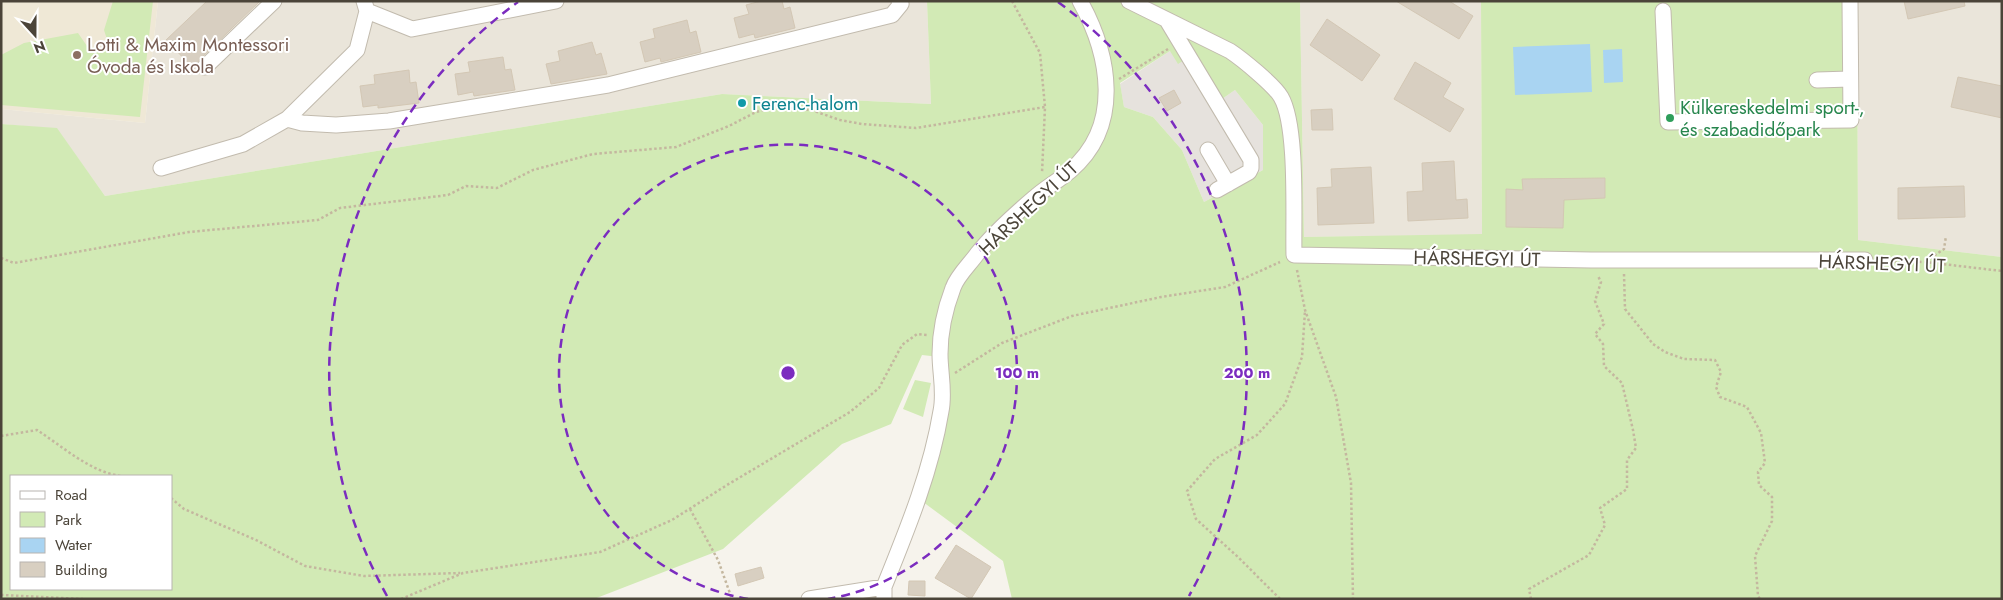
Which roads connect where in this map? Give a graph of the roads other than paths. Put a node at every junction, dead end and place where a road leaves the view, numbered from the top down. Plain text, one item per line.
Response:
1 (274, 1) edge
2 (556, 1) edge
3 (899, 1) edge
4 (1080, 1) edge
5 (1129, 1) edge
6 (1850, 1) edge
7 (366, 6) edge
8 (1663, 11) dead end
9 (1168, 22) junction
10 (205, 67) dead end
11 (1850, 79) junction
12 (1817, 80) dead end
13 (287, 119) junction
14 (1208, 150) dead end
15 (161, 168) dead end
16 (1866, 260) road end
17 (884, 593) edge
18 (809, 599) edge

1 - 10 street
2 - 7 street
3 - 13 street
4 - 17 street, HÁRSHEGYI ÚT
5 - 9 street
6 - 11 street
7 - 13 street
8 - 11 street
9 - 14 street
9 - 16 street, HÁRSHEGYI ÚT
11 - 12 street
13 - 15 street
17 - 18 street

